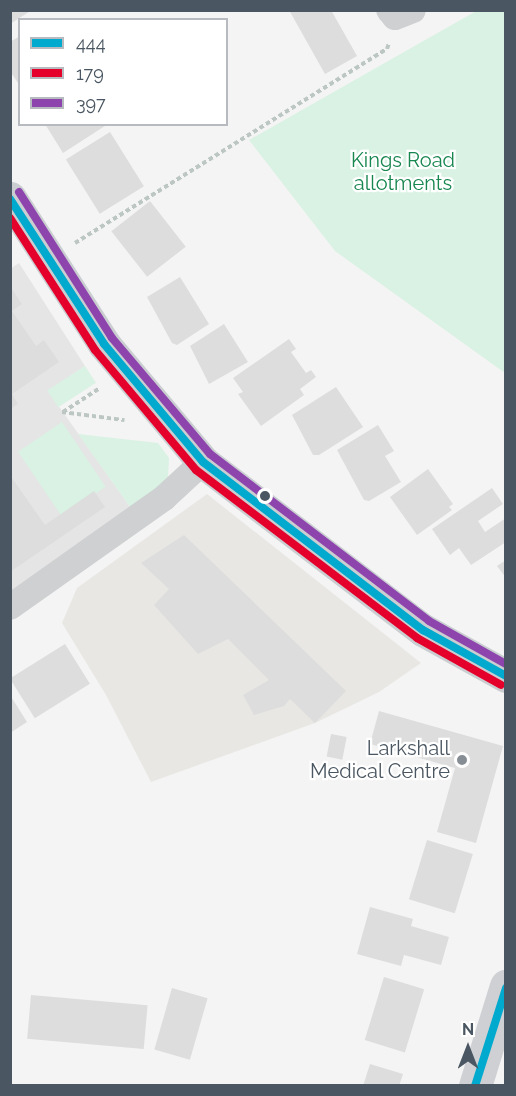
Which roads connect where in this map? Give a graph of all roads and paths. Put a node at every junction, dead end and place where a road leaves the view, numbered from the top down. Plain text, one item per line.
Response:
1 (387, 49) dead end
2 (10, 198) edge
3 (72, 245) dead end
4 (125, 371) junction
5 (170, 426) junction
6 (203, 462) junction
7 (10, 607) edge
8 (506, 676) edge
9 (506, 986) edge
10 (475, 1086) edge

1 - 3 path
2 - 4 main road
4 - 5 main road
4 - 5 path
5 - 6 main road
6 - 7 street
6 - 8 main road
9 - 10 main road

